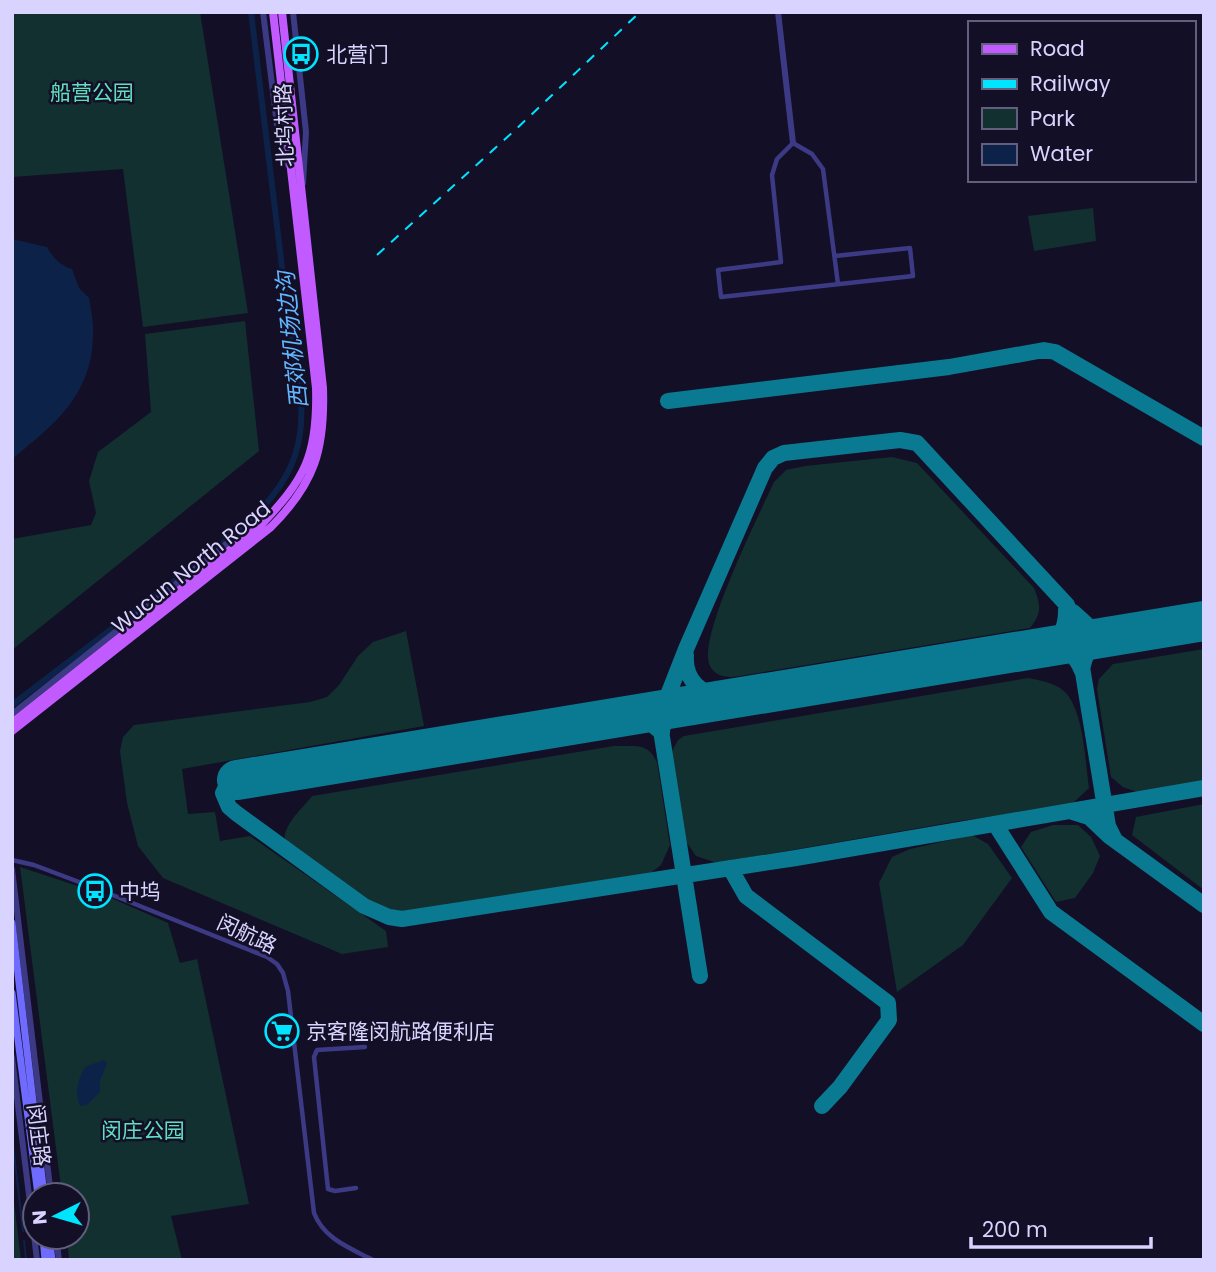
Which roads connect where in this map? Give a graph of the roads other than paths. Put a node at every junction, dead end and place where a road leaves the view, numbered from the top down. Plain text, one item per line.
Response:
1 (263, 12) edge
2 (274, 12) edge
3 (282, 12) edge
4 (293, 12) edge
5 (778, 12) edge
6 (793, 142) junction
7 (293, 183) junction
8 (303, 195) junction
9 (835, 256) junction
10 (838, 284) junction
11 (260, 526) junction
12 (12, 714) edge
13 (12, 723) edge
14 (12, 731) edge
15 (12, 860) edge
16 (12, 869) edge
17 (12, 923) edge
18 (12, 993) edge
19 (365, 1046) dead end
20 (12, 1057) edge
21 (37, 1168) junction
22 (37, 1181) edge
23 (40, 1181) edge
24 (44, 1181) edge
25 (356, 1188) dead end
26 (37, 1260) edge
27 (373, 1260) edge

1 - 7 street, 北坞村路
2 - 7 main road, Wucun North Road
3 - 8 main road, Wucun North Road
4 - 8 street, 北坞村路
5 - 6 street
6 - 9 street
6 - 10 street
7 - 11 main road, Wucun North Road
8 - 14 main road, Wucun North Road
9 - 10 street
9 - 10 street
11 - 12 street
11 - 13 main road, Wucun North Road
15 - 27 street, 闵航路
16 - 21 street, 闵庄路
17 - 21 main road, 闵庄路
18 - 21 main road, 闵庄路
19 - 25 street
20 - 21 street, 闵庄路
21 - 22 main road, 闵庄路
21 - 23 main road, 闵庄路
21 - 24 street, 闵庄路
21 - 26 street, 闵庄路

